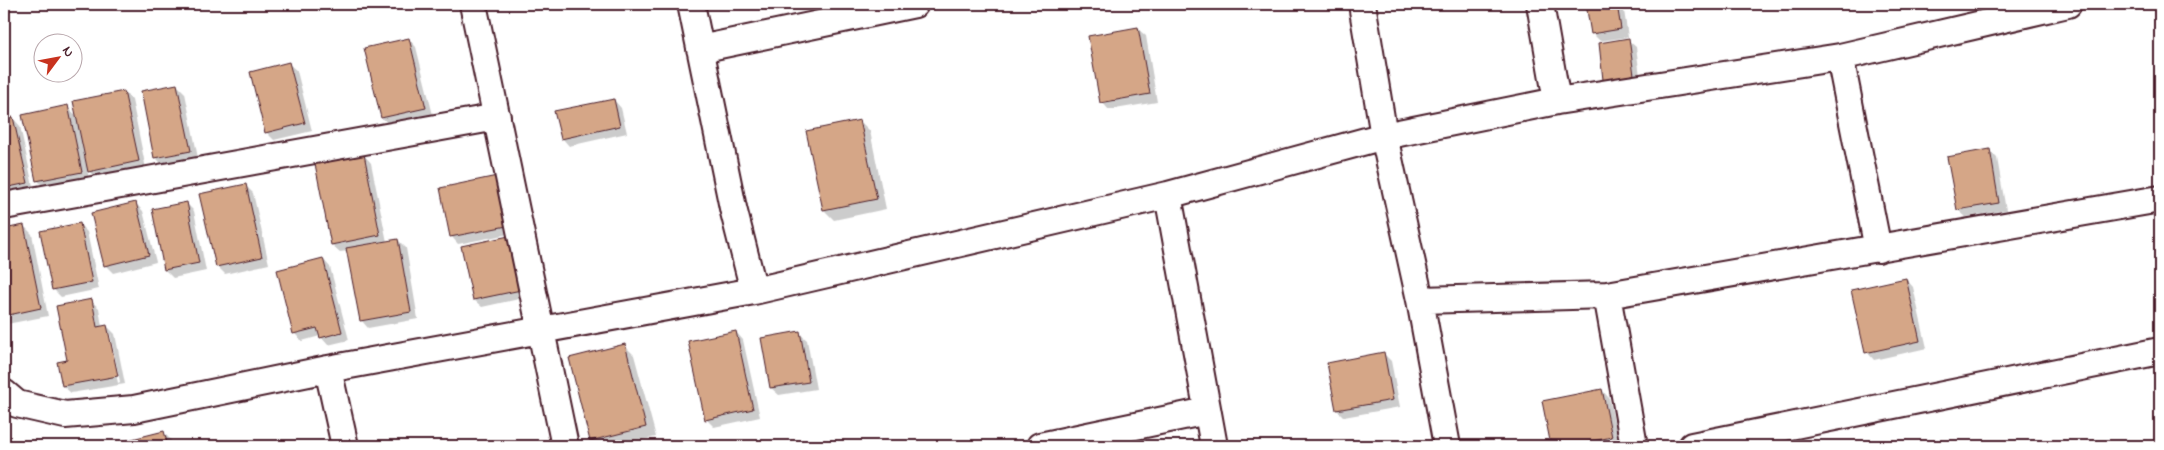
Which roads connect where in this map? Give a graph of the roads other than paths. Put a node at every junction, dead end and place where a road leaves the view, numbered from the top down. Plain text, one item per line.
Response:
1 (473, 4) edge
2 (691, 4) edge
3 (915, 4) edge
4 (1362, 4) edge
5 (1540, 4) edge
6 (2068, 4) edge
7 (700, 49) junction
8 (1840, 56) junction
9 (1557, 101) junction
10 (497, 117) junction
11 (1384, 136) junction
12 (1168, 195) junction
13 (2160, 199) edge
14 (4, 206) edge
15 (1878, 249) junction
16 (754, 291) junction
17 (1607, 295) junction
18 (1420, 300) junction
19 (541, 329) junction
20 (2160, 351) edge
21 (328, 369) junction
22 (4, 393) edge
23 (1208, 411) junction
24 (345, 446) edge
25 (565, 446) edge
26 (1040, 446) edge
27 (1214, 446) edge
28 (1447, 446) edge
29 (1634, 446) edge
30 (1692, 446) edge

1 - 10 street
2 - 7 street
3 - 7 street
4 - 11 street
5 - 9 street
6 - 8 street
7 - 16 street
8 - 9 street
8 - 15 street
9 - 11 street
10 - 14 street
10 - 19 street
11 - 12 street
11 - 18 street
12 - 16 street
12 - 23 street
13 - 15 street
15 - 17 street
16 - 19 street
17 - 18 street
17 - 29 street
18 - 28 street
19 - 21 street
19 - 25 street
20 - 30 street
21 - 22 street
21 - 24 street
23 - 26 street
23 - 27 street

